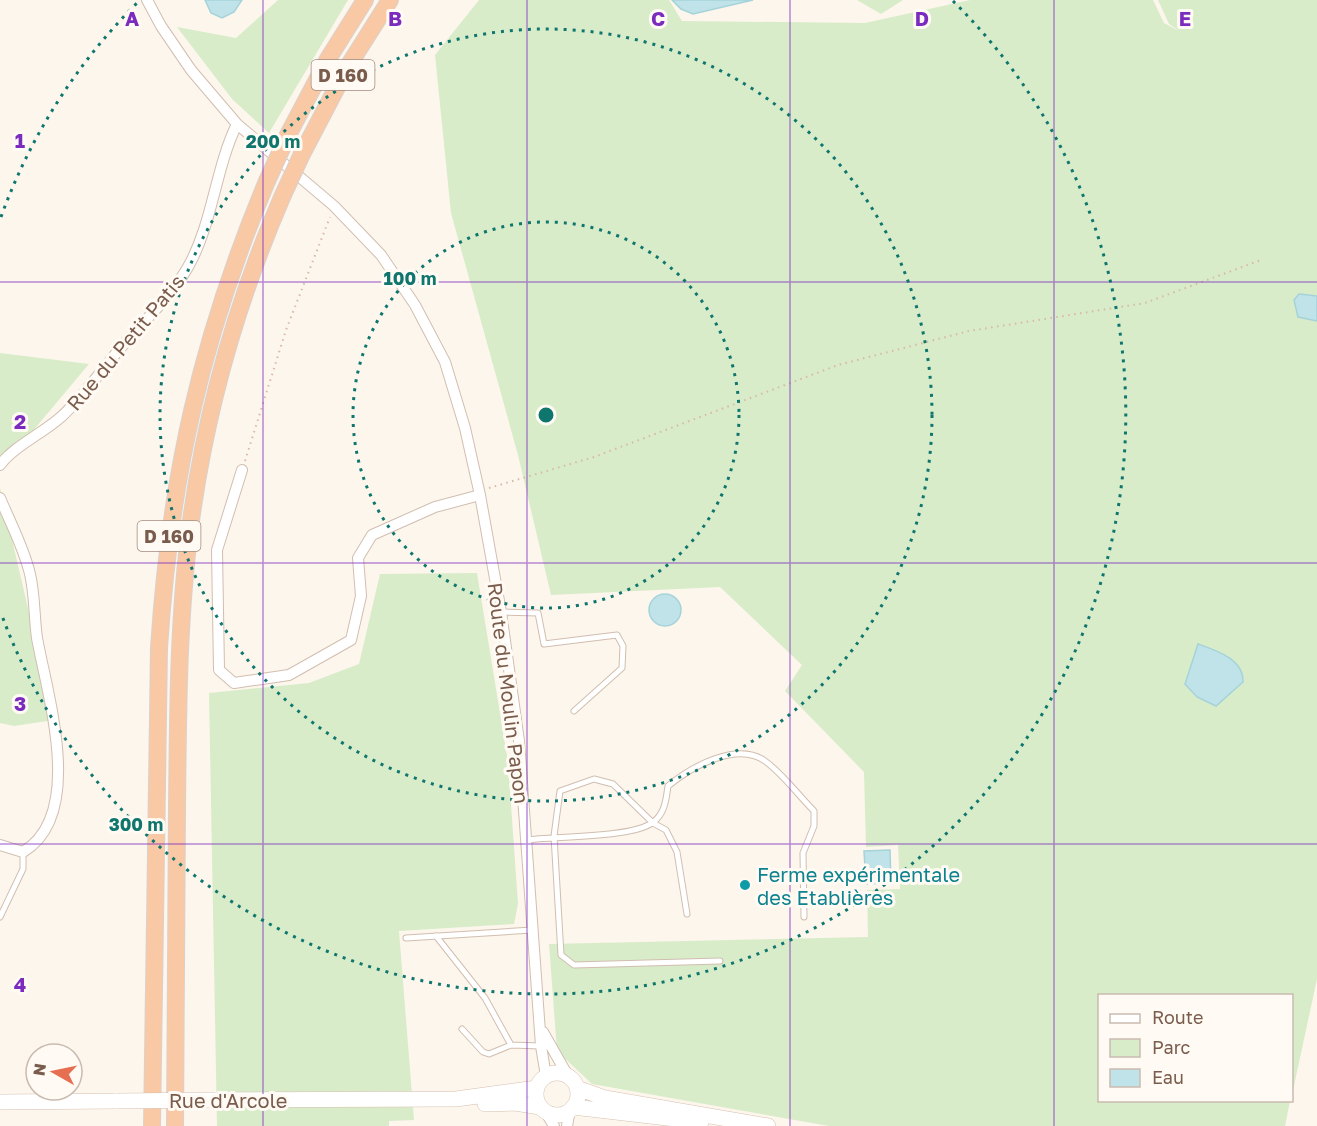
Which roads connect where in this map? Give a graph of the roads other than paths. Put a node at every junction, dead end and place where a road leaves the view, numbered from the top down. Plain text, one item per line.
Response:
1 (147, 0) edge
2 (365, 0) edge
3 (390, 0) edge
4 (237, 124) junction
5 (0, 465) edge
6 (242, 470) road end
7 (480, 495) junction
8 (0, 498) edge
9 (501, 612) junction
10 (574, 711) dead end
11 (653, 823) junction
12 (554, 836) junction
13 (526, 840) junction
14 (0, 845) edge
15 (23, 852) junction
16 (687, 914) dead end
17 (0, 917) edge
18 (804, 917) dead end
19 (533, 930) junction
20 (436, 936) junction
21 (406, 938) dead end
22 (720, 961) dead end
23 (462, 1029) dead end
24 (541, 1029) junction
25 (512, 1045) junction
26 (541, 1046) junction
27 (541, 1082) junction
28 (572, 1082) junction
29 (456, 1099) junction
30 (0, 1102) edge
31 (542, 1109) junction
32 (571, 1109) junction
33 (743, 1123) junction
34 (152, 1126) edge
35 (175, 1126) edge
36 (554, 1126) edge
37 (567, 1126) edge
38 (768, 1126) edge

1 - 4 street, Route du Moulin Papon
2 - 34 highway, D 160, bridge
3 - 35 highway, D 160, bridge
4 - 5 street, Rue du Petit Patis
4 - 7 street, Route du Moulin Papon
6 - 7 street
7 - 9 street, Route du Moulin Papon
8 - 15 street
9 - 10 lane
9 - 13 street, Route du Moulin Papon
11 - 12 lane
11 - 12 lane
11 - 16 lane
11 - 18 lane
12 - 13 lane
12 - 22 lane
13 - 19 street, Route du Moulin Papon
14 - 15 street
15 - 17 lane
19 - 20 lane
19 - 24 street, Route du Moulin Papon
20 - 21 lane
20 - 25 lane
23 - 25 lane
24 - 26 street, Route du Moulin Papon
24 - 28 street, Route du Moulin Papon
25 - 26 lane
26 - 27 street, Route du Moulin Papon
27 - 28 main road
27 - 29 main road, Rue d'Arcole
27 - 31 main road
28 - 32 main road
28 - 33 main road
29 - 30 main road, Rue d'Arcole, bridge
29 - 31 main road, Rue d'Arcole
31 - 32 main road
31 - 36 street
32 - 33 main road
32 - 37 street
33 - 38 main road

